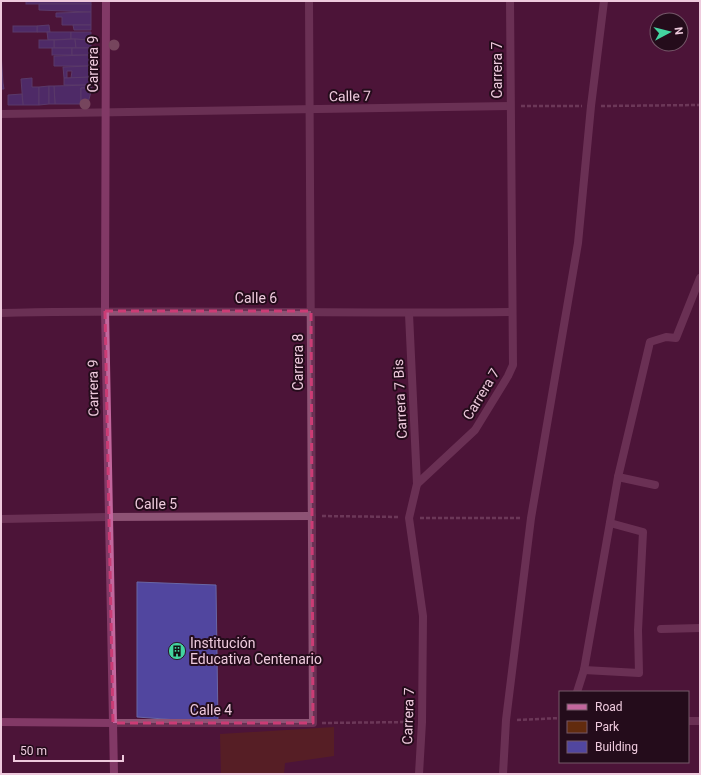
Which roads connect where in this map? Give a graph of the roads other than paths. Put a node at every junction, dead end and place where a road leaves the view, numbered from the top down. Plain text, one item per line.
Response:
1 (106, 1) edge
2 (309, 1) edge
3 (510, 1) edge
4 (604, 1) edge
5 (510, 106) junction
6 (310, 110) junction
7 (106, 111) junction
8 (1, 114) edge
9 (700, 278) edge
10 (105, 311) junction
11 (311, 311) junction
12 (512, 312) junction
13 (1, 313) edge
14 (409, 314) junction
15 (618, 477) junction
16 (417, 484) junction
17 (655, 484) dead end
18 (312, 516) junction
19 (108, 517) junction
20 (1, 519) edge
21 (610, 523) junction
22 (700, 628) edge
23 (660, 629) dead end
24 (584, 670) junction
25 (577, 691) edge
26 (689, 721) edge
27 (700, 721) edge
28 (1, 722) edge
29 (113, 723) junction
30 (313, 723) joint
31 (114, 774) edge
32 (419, 774) edge
33 (503, 774) edge

1 - 7 main road, Carrera 9
2 - 6 street, Carrera 8
3 - 5 street, Carrera 7
4 - 33 street
5 - 6 street, Calle 7
5 - 12 street, Carrera 7
6 - 7 street, Calle 7
6 - 11 street, Carrera 8
7 - 8 street, Calle 7
7 - 10 main road, Carrera 9
9 - 15 street
10 - 11 street, Calle 6
10 - 13 street, Calle 6
10 - 19 main road, Carrera 9
11 - 14 street, Calle 6
11 - 18 street, Carrera 8
12 - 14 street, Calle 6
12 - 16 street, Carrera 7
14 - 16 street, Carrera 7 Bis
15 - 17 street
15 - 21 street
16 - 32 street, Carrera 7
18 - 19 street, Calle 5
18 - 30 street, Carrera 8
19 - 20 street, Calle 5
19 - 29 main road, Carrera 9
21 - 24 street
21 - 24 street
22 - 23 street
24 - 25 street
26 - 27 street
28 - 29 main road, Calle 4
29 - 30 street, Calle 4
29 - 31 main road, Carrera 9

